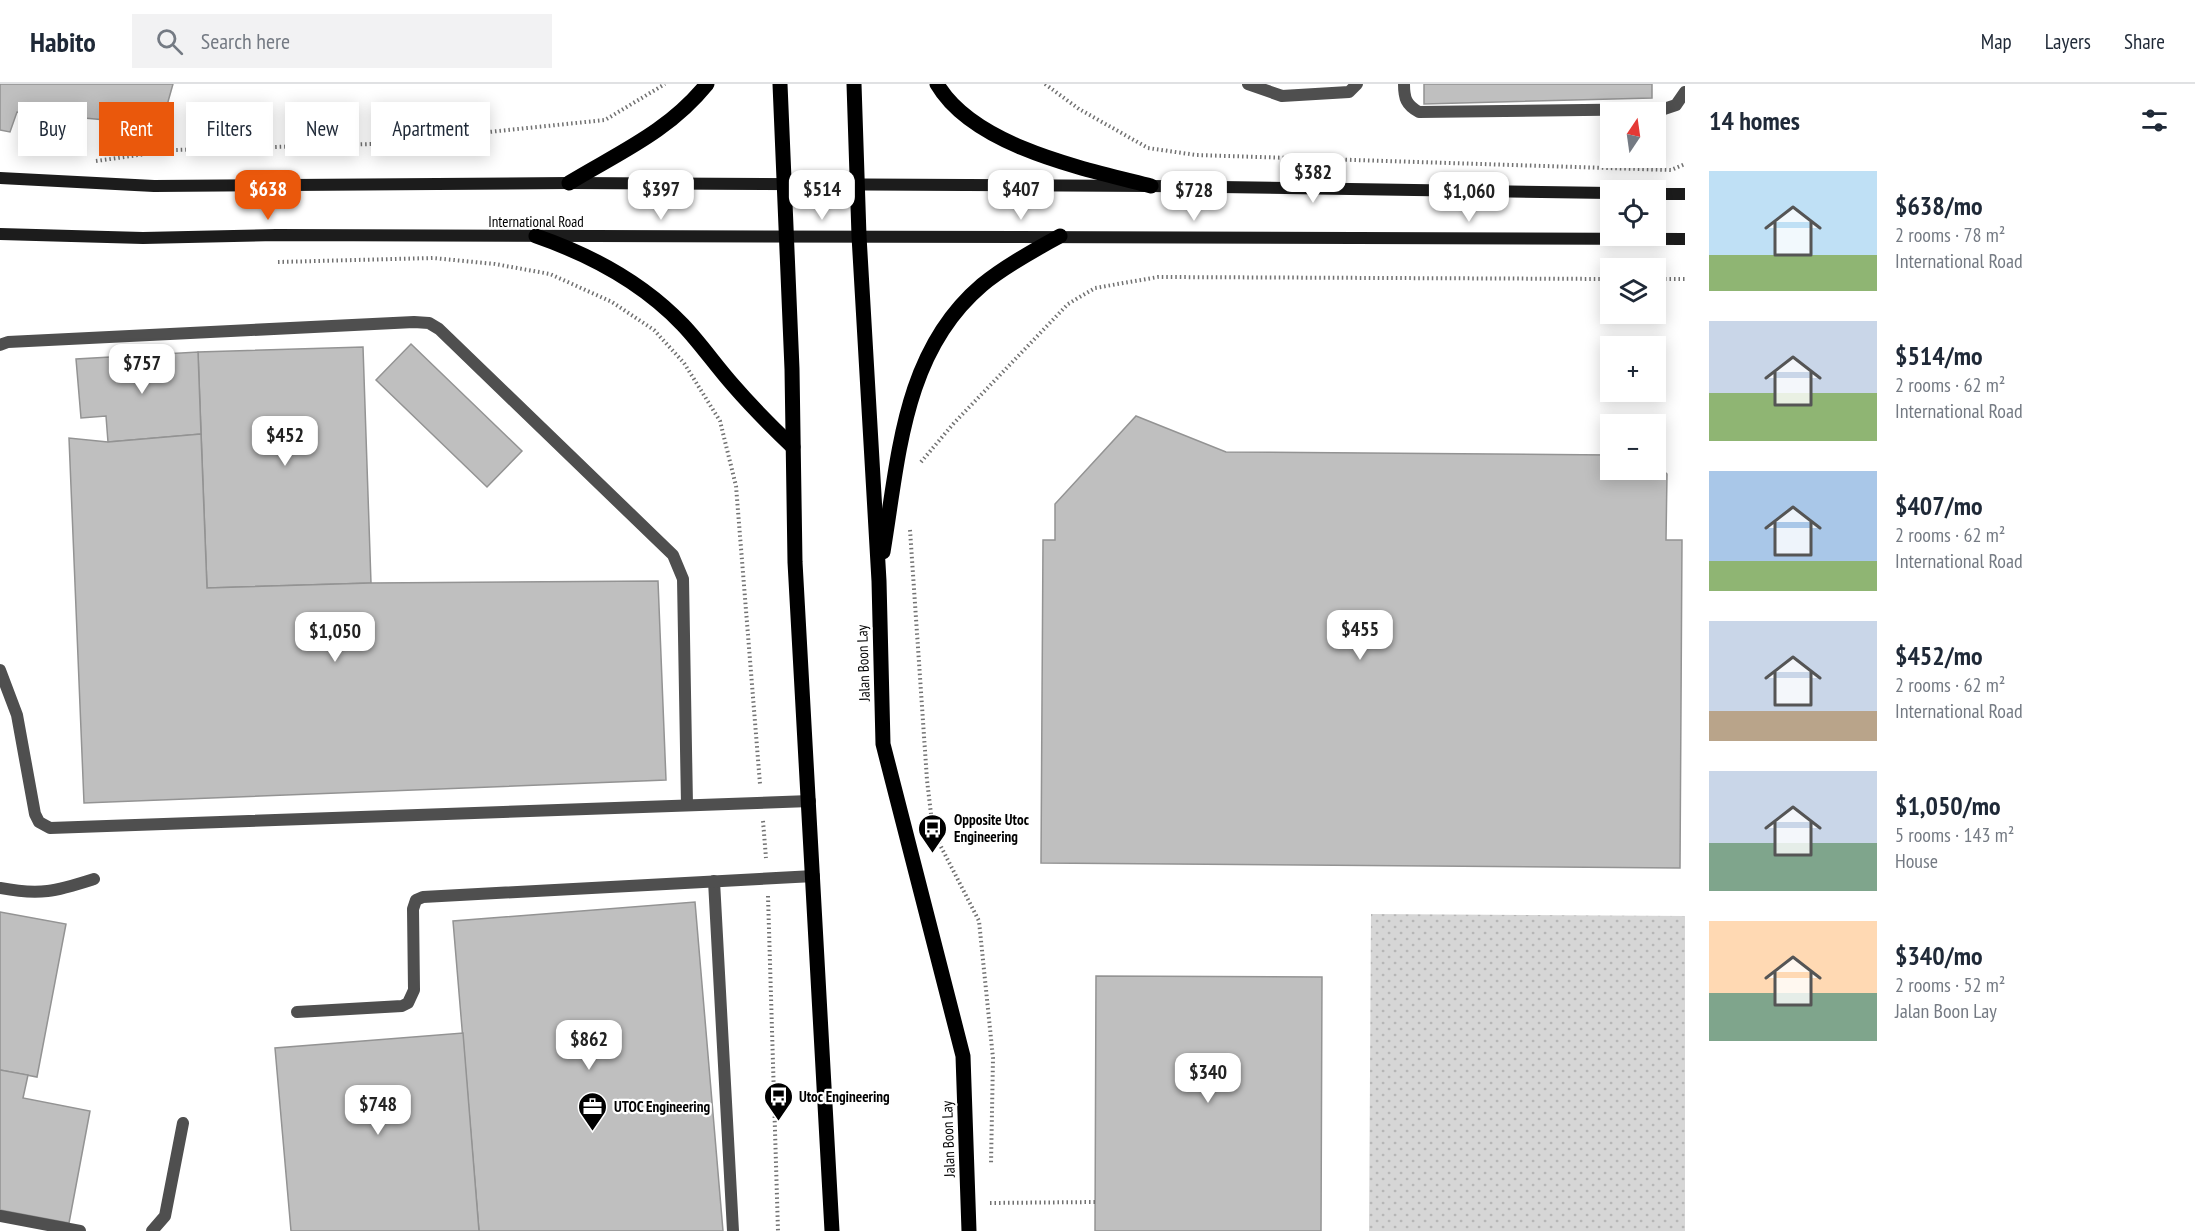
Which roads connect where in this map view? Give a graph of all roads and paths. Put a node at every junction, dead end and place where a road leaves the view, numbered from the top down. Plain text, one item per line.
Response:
1 (665, 84) edge
2 (707, 84) edge
3 (780, 84) edge
4 (854, 84) edge
5 (937, 84) edge
6 (1045, 84) edge
7 (1248, 84) edge
8 (1357, 84) edge
9 (1404, 84) edge
10 (1685, 92) edge
11 (174, 150) dead end
12 (1685, 164) edge
13 (0, 178) edge
14 (569, 183) junction
15 (784, 184) junction
16 (857, 185) junction
17 (1151, 186) junction
18 (1600, 193) edge
19 (1666, 194) edge
20 (1685, 194) edge
21 (0, 234) edge
22 (536, 236) junction
23 (785, 236) junction
24 (859, 236) junction
25 (1060, 236) junction
26 (1685, 239) edge
27 (1600, 279) edge
28 (1666, 279) edge
29 (1684, 280) edge
30 (0, 345) edge
31 (793, 447) junction
32 (919, 465) dead end
33 (910, 526) dead end
34 (879, 581) junction
35 (0, 670) edge
36 (810, 801) junction
37 (687, 805) junction
38 (814, 876) junction
39 (94, 879) dead end
40 (714, 881) junction
41 (0, 888) edge
42 (297, 1012) dead end
43 (183, 1123) dead end
44 (991, 1170) dead end
45 (990, 1192) dead end
46 (1095, 1202) dead end
47 (990, 1203) junction
48 (990, 1212) dead end
49 (0, 1216) edge
50 (80, 1231) edge
51 (152, 1231) edge
52 (733, 1231) edge
53 (832, 1231) edge
54 (969, 1231) edge

1 - 11 path
2 - 14 main road
3 - 15 main road
4 - 16 main road, Jalan Boon Lay
5 - 17 main road
6 - 12 path
7 - 8 lane
9 - 10 lane
13 - 14 main road
14 - 15 main road
15 - 16 main road
15 - 23 main road
16 - 17 main road
16 - 24 main road, Jalan Boon Lay
17 - 18 main road
19 - 20 main road
21 - 22 main road, International Road
22 - 23 main road, International Road
22 - 31 main road
23 - 24 main road, International Road
23 - 31 main road
24 - 25 main road, International Road
24 - 34 main road, Jalan Boon Lay
25 - 26 main road, International Road
25 - 34 main road
27 - 32 path
28 - 29 path
30 - 37 lane
31 - 36 main road
33 - 44 path
34 - 54 main road, Jalan Boon Lay
35 - 37 lane
36 - 37 lane
36 - 38 main road
38 - 40 lane
38 - 53 main road
39 - 41 lane
40 - 42 lane
40 - 52 lane
43 - 51 lane
45 - 47 path
46 - 47 path
47 - 48 path
49 - 50 lane

